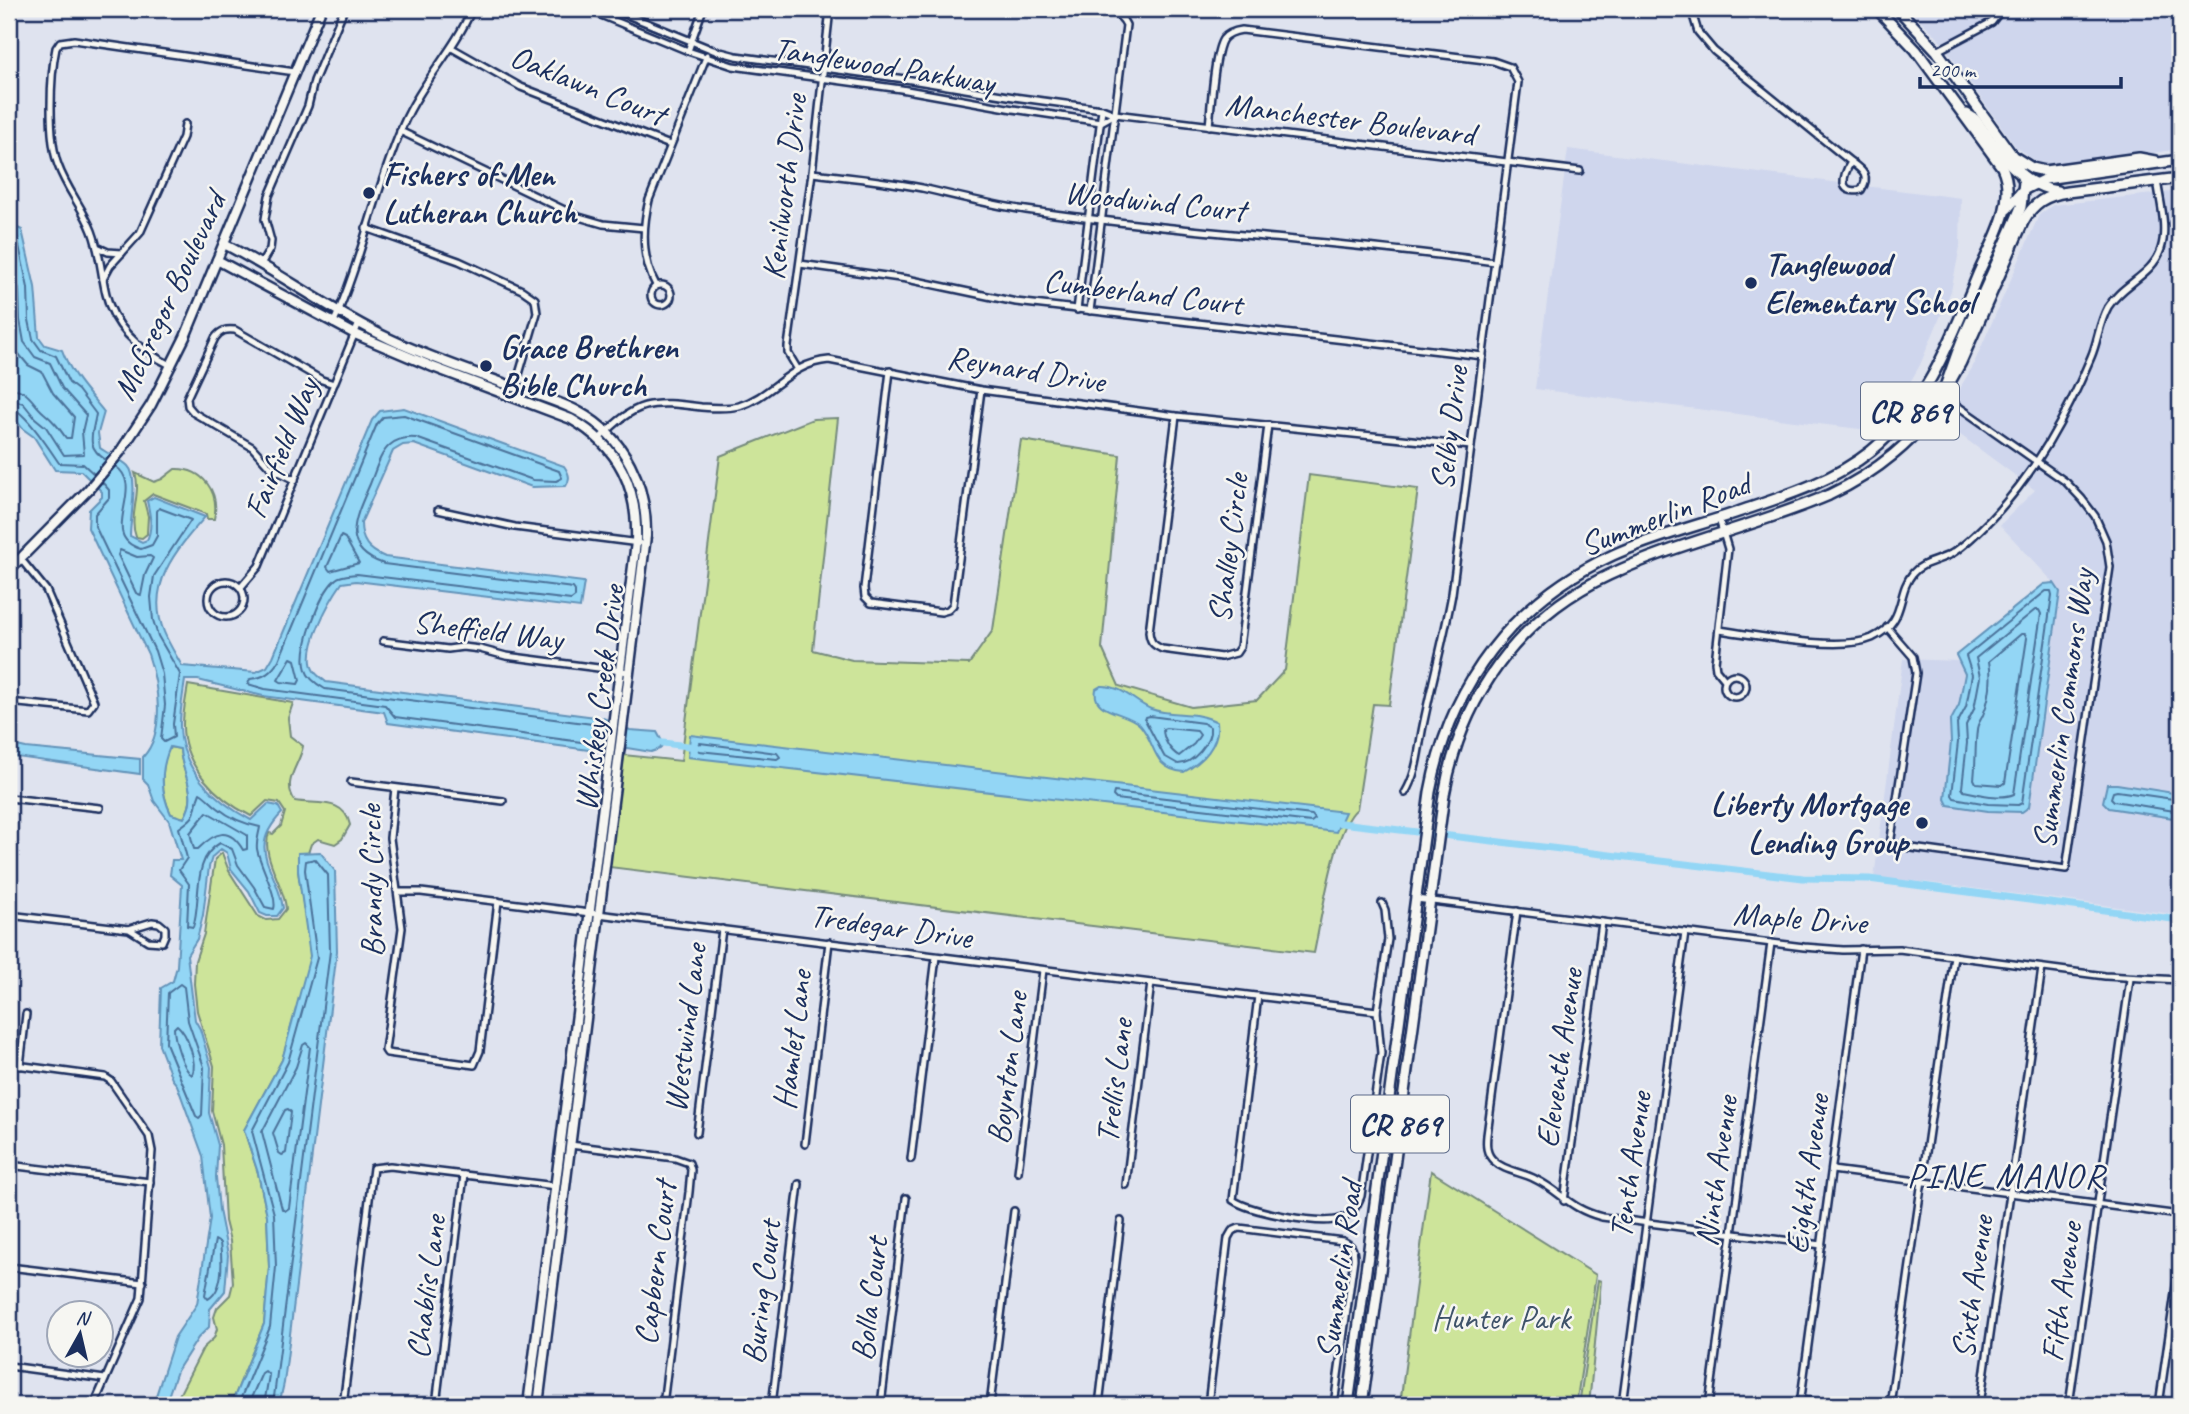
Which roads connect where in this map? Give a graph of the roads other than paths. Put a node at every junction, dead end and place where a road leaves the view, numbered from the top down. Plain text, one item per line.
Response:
1 (321, 9) edge
2 (344, 9) edge
3 (472, 9) edge
4 (586, 9) edge
5 (613, 9) edge
6 (704, 9) edge
7 (830, 9) edge
8 (1088, 9) edge
9 (1691, 9) edge
10 (1877, 9) edge
11 (1898, 9) edge
12 (2002, 9) edge
13 (1905, 37) junction
14 (691, 41) junction
15 (452, 48) junction
16 (709, 48) junction
17 (688, 51) junction
18 (1937, 51) junction
19 (706, 58) junction
20 (823, 68) junction
21 (295, 72) junction
22 (821, 79) junction
23 (918, 81) junction
24 (916, 91) junction
25 (1010, 96) junction
26 (1008, 108) junction
27 (1102, 109) junction
28 (1959, 109) junction
29 (1115, 114) junction
30 (1101, 121) junction
31 (185, 124) dead end
32 (1209, 126) junction
33 (400, 131) junction
34 (670, 145) junction
35 (2014, 158) junction
36 (2180, 160) edge
37 (1851, 162) junction
38 (2167, 162) junction
39 (1508, 163) junction
40 (1580, 171) dead end
41 (812, 173) junction
42 (2180, 178) edge
43 (2157, 180) junction
44 (2027, 184) junction
45 (2067, 192) junction
46 (1088, 218) junction
47 (1101, 220) junction
48 (2002, 220) junction
49 (366, 228) junction
50 (644, 228) junction
51 (224, 244) junction
52 (97, 247) junction
53 (122, 253) junction
54 (217, 260) junction
55 (1495, 262) junction
56 (261, 264) junction
57 (800, 264) junction
58 (103, 279) junction
59 (656, 285) dead end
60 (339, 310) junction
61 (1077, 310) junction
62 (1090, 311) junction
63 (359, 323) junction
64 (333, 324) junction
65 (355, 334) junction
66 (1483, 356) junction
67 (172, 366) junction
68 (797, 368) junction
69 (890, 371) junction
70 (334, 384) junction
71 (515, 387) junction
72 (981, 390) junction
73 (1942, 395) junction
74 (512, 397) junction
75 (1176, 416) junction
76 (1268, 425) junction
77 (606, 432) junction
78 (599, 439) junction
79 (1471, 446) junction
80 (2037, 463) junction
81 (295, 480) junction
82 (438, 510) dead end
83 (1719, 519) junction
84 (1724, 533) junction
85 (635, 542) junction
86 (645, 543) junction
87 (20, 558) junction
88 (9, 570) edge
89 (241, 587) junction
90 (1887, 627) junction
91 (1719, 630) junction
92 (383, 641) dead end
93 (619, 670) junction
94 (629, 671) junction
95 (1725, 680) junction
96 (9, 702) edge
97 (351, 782) dead end
98 (395, 788) junction
99 (1405, 793) dead end
100 (9, 798) edge
101 (503, 801) dead end
102 (100, 808) dead end
103 (399, 892) junction
104 (1416, 898) junction
105 (1429, 900) junction
106 (498, 901) junction
107 (1382, 903) dead end
108 (1517, 911) junction
109 (590, 912) junction
110 (599, 914) junction
111 (9, 915) edge
112 (1601, 922) junction
113 (129, 929) junction
114 (722, 929) junction
115 (1685, 932) junction
116 (830, 942) junction
117 (1772, 943) junction
118 (1861, 949) junction
119 (1954, 956) junction
120 (936, 957) junction
121 (2042, 968) junction
122 (1043, 970) junction
123 (2130, 979) junction
124 (2180, 980) edge
125 (1151, 983) junction
126 (1258, 996) junction
127 (1377, 1011) junction
128 (26, 1014) dead end
129 (9, 1064) edge
130 (20, 1066) junction
131 (697, 1133) dead end
132 (804, 1144) dead end
133 (570, 1145) junction
134 (911, 1159) dead end
135 (9, 1165) edge
136 (1832, 1170) junction
137 (1018, 1172) dead end
138 (464, 1175) junction
139 (1921, 1181) junction
140 (150, 1182) junction
141 (799, 1184) dead end
142 (1126, 1185) dead end
143 (560, 1187) junction
144 (2010, 1193) junction
145 (906, 1198) dead end
146 (1564, 1201) junction
147 (2098, 1204) junction
148 (1014, 1211) dead end
149 (2180, 1215) edge
150 (1121, 1221) dead end
151 (1647, 1223) junction
152 (1733, 1233) junction
153 (1822, 1245) junction
154 (2180, 1258) edge
155 (9, 1267) edge
156 (144, 1283) junction
157 (9, 1366) edge
158 (105, 1379) junction
159 (1800, 1403) edge
160 (94, 1405) edge
161 (343, 1405) edge
162 (436, 1405) edge
163 (528, 1405) edge
164 (538, 1405) edge
165 (663, 1405) edge
166 (772, 1405) edge
167 (881, 1405) edge
168 (990, 1405) edge
169 (1098, 1405) edge
170 (1208, 1405) edge
171 (1334, 1405) edge
172 (1348, 1405) edge
173 (1362, 1405) edge
174 (1622, 1405) edge
175 (1709, 1405) edge
176 (1841, 1405) edge
177 (1890, 1405) edge
178 (1980, 1405) edge
179 (2069, 1405) edge
180 (2159, 1405) edge

1 - 21 street, McGregor Boulevard
2 - 56 street
3 - 15 street
4 - 17 street, Tanglewood Parkway
5 - 14 street, Tanglewood Parkway
6 - 14 street
7 - 20 street, Kenilworth Drive
8 - 29 street
9 - 37 street
10 - 13 main road, Summerlin Road / CR 869
11 - 18 main road
12 - 18 street
13 - 18 main road
13 - 28 main road, Summerlin Road / CR 869
14 - 16 street, Tanglewood Parkway
14 - 17 street
15 - 33 street
15 - 34 street, Oaklawn Court
16 - 19 street
16 - 20 street, Tanglewood Parkway
17 - 19 street, Tanglewood Parkway
18 - 35 main road
19 - 22 street, Tanglewood Parkway
19 - 34 street
20 - 22 street, Kenilworth Drive
20 - 23 street, Tanglewood Parkway
21 - 51 street, McGregor Boulevard
21 - 52 street
22 - 24 street, Tanglewood Parkway
22 - 41 street, Kenilworth Drive
23 - 24 street
23 - 25 street, Tanglewood Parkway
24 - 26 street, Tanglewood Parkway
25 - 26 street
25 - 27 street, Tanglewood Parkway
26 - 30 street, Tanglewood Parkway
27 - 29 street, Tanglewood Parkway
27 - 30 street
28 - 44 main road
28 - 48 main road, Summerlin Road / CR 869
29 - 30 street
29 - 32 street, Manchester Boulevard
29 - 47 street
30 - 46 street
31 - 53 street
32 - 39 street, Manchester Boulevard
32 - 39 street, Selby Drive
33 - 49 street
33 - 50 street
34 - 50 street
35 - 38 main road
35 - 44 main road
36 - 38 main road
37 - 37 street
38 - 44 main road
39 - 40 street, Manchester Boulevard
39 - 55 street, Selby Drive
41 - 46 street, Woodwind Court
41 - 57 street, Kenilworth Drive
42 - 43 main road
43 - 45 main road
43 - 80 street
44 - 45 main road
44 - 48 main road
44 - 73 main road, Summerlin Road / CR 869
45 - 73 main road
46 - 47 street, Woodwind Court
46 - 61 street
47 - 55 street, Woodwind Court
47 - 62 street
48 - 83 main road, Summerlin Road / CR 869
49 - 60 street
49 - 71 street
50 - 59 street
51 - 54 street, McGregor Boulevard
51 - 56 street, Whiskey Creek Drive
52 - 53 street
52 - 58 street
53 - 58 street
54 - 64 street, Whiskey Creek Drive
54 - 67 street, McGregor Boulevard
55 - 66 street, Selby Drive
56 - 60 street, Whiskey Creek Drive
57 - 61 street, Cumberland Court
57 - 68 street, Kenilworth Drive
58 - 67 street
60 - 63 street, Whiskey Creek Drive
60 - 64 street
61 - 62 street, Cumberland Court
62 - 66 street, Cumberland Court
63 - 65 street, Fairfield Way
63 - 71 street, Whiskey Creek Drive
64 - 65 street, Whiskey Creek Drive
65 - 70 street, Fairfield Way
65 - 74 street, Whiskey Creek Drive
66 - 79 street, Selby Drive
67 - 87 street, McGregor Boulevard
68 - 69 street, Reynard Drive
68 - 77 street, Reynard Drive
69 - 72 street, Reynard Drive
69 - 72 street
70 - 81 street, Fairfield Way
70 - 81 street
71 - 74 street
71 - 77 street, Whiskey Creek Drive
72 - 75 street, Reynard Drive
73 - 80 street, Summerlin Commons Way
73 - 84 main road, Summerlin Road / CR 869
74 - 78 street, Whiskey Creek Drive
75 - 76 street, Reynard Drive
75 - 76 street, Shalley Circle
76 - 79 street, Reynard Drive
77 - 78 street, Reynard Drive
77 - 86 street, Whiskey Creek Drive
78 - 85 street, Whiskey Creek Drive
79 - 99 street, Selby Drive
80 - 90 street
80 - 90 street, Summerlin Commons Way
81 - 89 street, Fairfield Way
82 - 85 street
83 - 84 street
83 - 104 main road, Summerlin Road / CR 869
84 - 91 street
84 - 105 main road, Summerlin Road / CR 869
85 - 86 street
85 - 93 street, Whiskey Creek Drive
86 - 94 street, Whiskey Creek Drive
87 - 88 street, McGregor Boulevard
87 - 96 street
89 - 89 street, Fairfield Way
90 - 91 street
91 - 95 street
92 - 93 street, Sheffield Way
93 - 94 street, Sheffield Way
93 - 109 street, Whiskey Creek Drive
94 - 110 street, Whiskey Creek Drive
95 - 95 street
97 - 98 street
98 - 101 street
98 - 103 street, Brandy Circle
100 - 102 street
103 - 106 street, Tredegar Drive
103 - 106 street, Brandy Circle
104 - 105 street, Maple Drive
104 - 172 main road, Summerlin Road / CR 869
105 - 108 street, Maple Drive
105 - 173 main road, Summerlin Road / CR 869
106 - 109 street, Tredegar Drive
107 - 127 street
108 - 112 street, Maple Drive
108 - 146 street
109 - 110 street, Tredegar Drive
109 - 143 street, Whiskey Creek Drive
110 - 114 street, Tredegar Drive
110 - 133 street, Whiskey Creek Drive
111 - 113 street
112 - 115 street, Maple Drive
112 - 146 street, Eleventh Avenue
113 - 113 street
114 - 116 street, Tredegar Drive
114 - 131 street, Westwind Lane
115 - 117 street, Maple Drive
115 - 151 street, Tenth Avenue
116 - 120 street, Tredegar Drive
116 - 132 street, Hamlet Lane
117 - 118 street, Maple Drive
117 - 152 street, Ninth Avenue
118 - 119 street, Maple Drive
118 - 136 street, Eighth Avenue
119 - 121 street, Maple Drive
119 - 139 street
120 - 122 street, Tredegar Drive
120 - 134 street
121 - 123 street, Maple Drive
121 - 144 street, Sixth Avenue
122 - 125 street, Tredegar Drive
122 - 137 street, Boynton Lane
123 - 124 street, Maple Drive
123 - 147 street, Fifth Avenue
125 - 126 street, Tredegar Drive
125 - 142 street, Trellis Lane
126 - 127 street, Tredegar Drive
126 - 127 street
128 - 130 street
129 - 130 street
130 - 140 street
133 - 143 street, Whiskey Creek Drive
133 - 165 street, Capbern Court
135 - 140 street
136 - 139 street
136 - 153 street, Eighth Avenue
138 - 143 street
138 - 161 street
138 - 162 street, Chablis Lane
139 - 144 street
139 - 177 street
140 - 156 street
141 - 166 street, Buring Court
143 - 163 street, Whiskey Creek Drive
143 - 164 street, Whiskey Creek Drive
144 - 147 street
144 - 178 street, Sixth Avenue
145 - 167 street, Bolla Court
146 - 151 street
147 - 149 street
147 - 179 street, Fifth Avenue
148 - 168 street
150 - 169 street
151 - 152 street
151 - 174 street, Tenth Avenue
152 - 153 street
152 - 175 street, Ninth Avenue
153 - 159 street, Eighth Avenue
154 - 180 street
155 - 156 street
156 - 158 street
157 - 158 street
158 - 160 street
159 - 176 street
170 - 171 street

